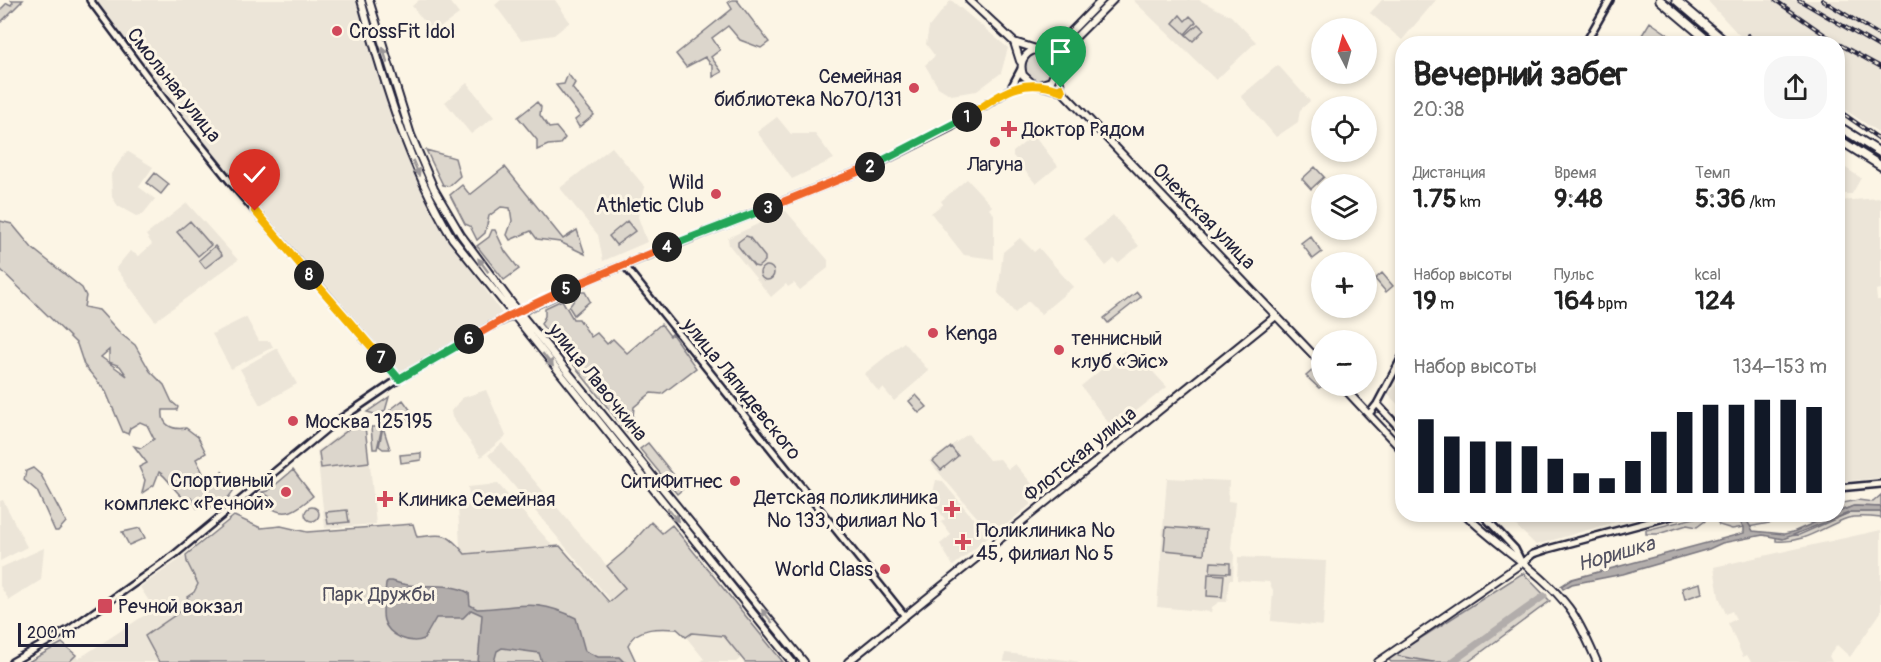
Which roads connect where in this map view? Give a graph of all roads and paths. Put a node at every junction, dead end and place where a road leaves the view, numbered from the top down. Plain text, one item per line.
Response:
1 (90, 0) edge
2 (361, 0) edge
3 (369, 0) edge
4 (969, 0) edge
5 (1102, 0) edge
6 (1113, 0) edge
7 (1610, 0) edge
8 (1660, 0) edge
9 (1676, 0) edge
10 (1590, 36) edge
11 (1703, 36) edge
12 (1719, 36) edge
13 (1014, 42) junction
14 (1039, 49) junction
15 (1021, 67) junction
16 (1057, 69) junction
17 (1036, 85) junction
18 (1009, 90) junction
19 (1062, 91) junction
20 (399, 101) junction
21 (392, 103) junction
22 (402, 111) junction
23 (395, 113) junction
24 (1845, 130) edge
25 (1845, 143) edge
26 (1881, 153) edge
27 (1881, 166) edge
28 (624, 265) junction
29 (519, 311) junction
30 (511, 315) junction
31 (1276, 316) junction
32 (1311, 353) edge
33 (1395, 370) edge
34 (399, 379) junction
35 (1351, 396) edge
36 (1377, 404) junction
37 (1368, 414) junction
38 (1395, 423) edge
39 (1395, 443) edge
40 (1881, 484) edge
41 (1845, 487) edge
42 (1474, 522) edge
43 (1490, 522) edge
44 (1650, 522) edge
45 (1515, 549) junction
46 (1533, 554) junction
47 (1522, 563) junction
48 (905, 616) junction
49 (12, 662) edge
50 (792, 662) edge
51 (804, 662) edge
52 (848, 662) edge
53 (1378, 662) edge
54 (1597, 662) edge

1 - 34 street, Смольная улица
2 - 21 main road, улица Лавочкина
20 -> 3 main road, улица Лавочкина
4 - 13 main road
5 - 14 main road
6 - 16 main road
7 - 10 street
8 - 11 main road
9 - 12 main road
13 - 14 main road
13 - 15 main road
14 - 15 main road
14 - 16 main road
15 - 17 main road
15 - 18 street
16 - 17 main road
16 - 19 main road
17 - 18 street
17 - 19 main road
18 - 28 street
19 - 31 main road, Онежская улица
20 - 21 street
20 - 22 main road, улица Лавочкина
21 - 23 main road, улица Лавочкина
22 - 23 street
29 -> 22 main road, улица Лавочкина
23 -> 30 main road, улица Лавочкина
24 - 26 main road
25 - 27 main road
28 - 29 street
28 - 48 street, улица Ляпидевского
29 - 30 street
51 -> 29 main road, улица Лавочкина
30 - 34 street
30 -> 50 main road, улица Лавочкина
31 - 32 main road, Онежская улица
31 - 48 main road, Флотская улица
33 - 36 street
34 - 49 street
35 - 37 main road
36 - 37 street
36 - 38 street
37 - 39 main road
40 - 41 street
42 - 47 main road
43 - 45 street
44 - 46 street
45 - 46 street
45 - 47 street
46 - 47 street
47 - 53 main road
47 - 54 main road
48 - 52 main road, Флотская улица

